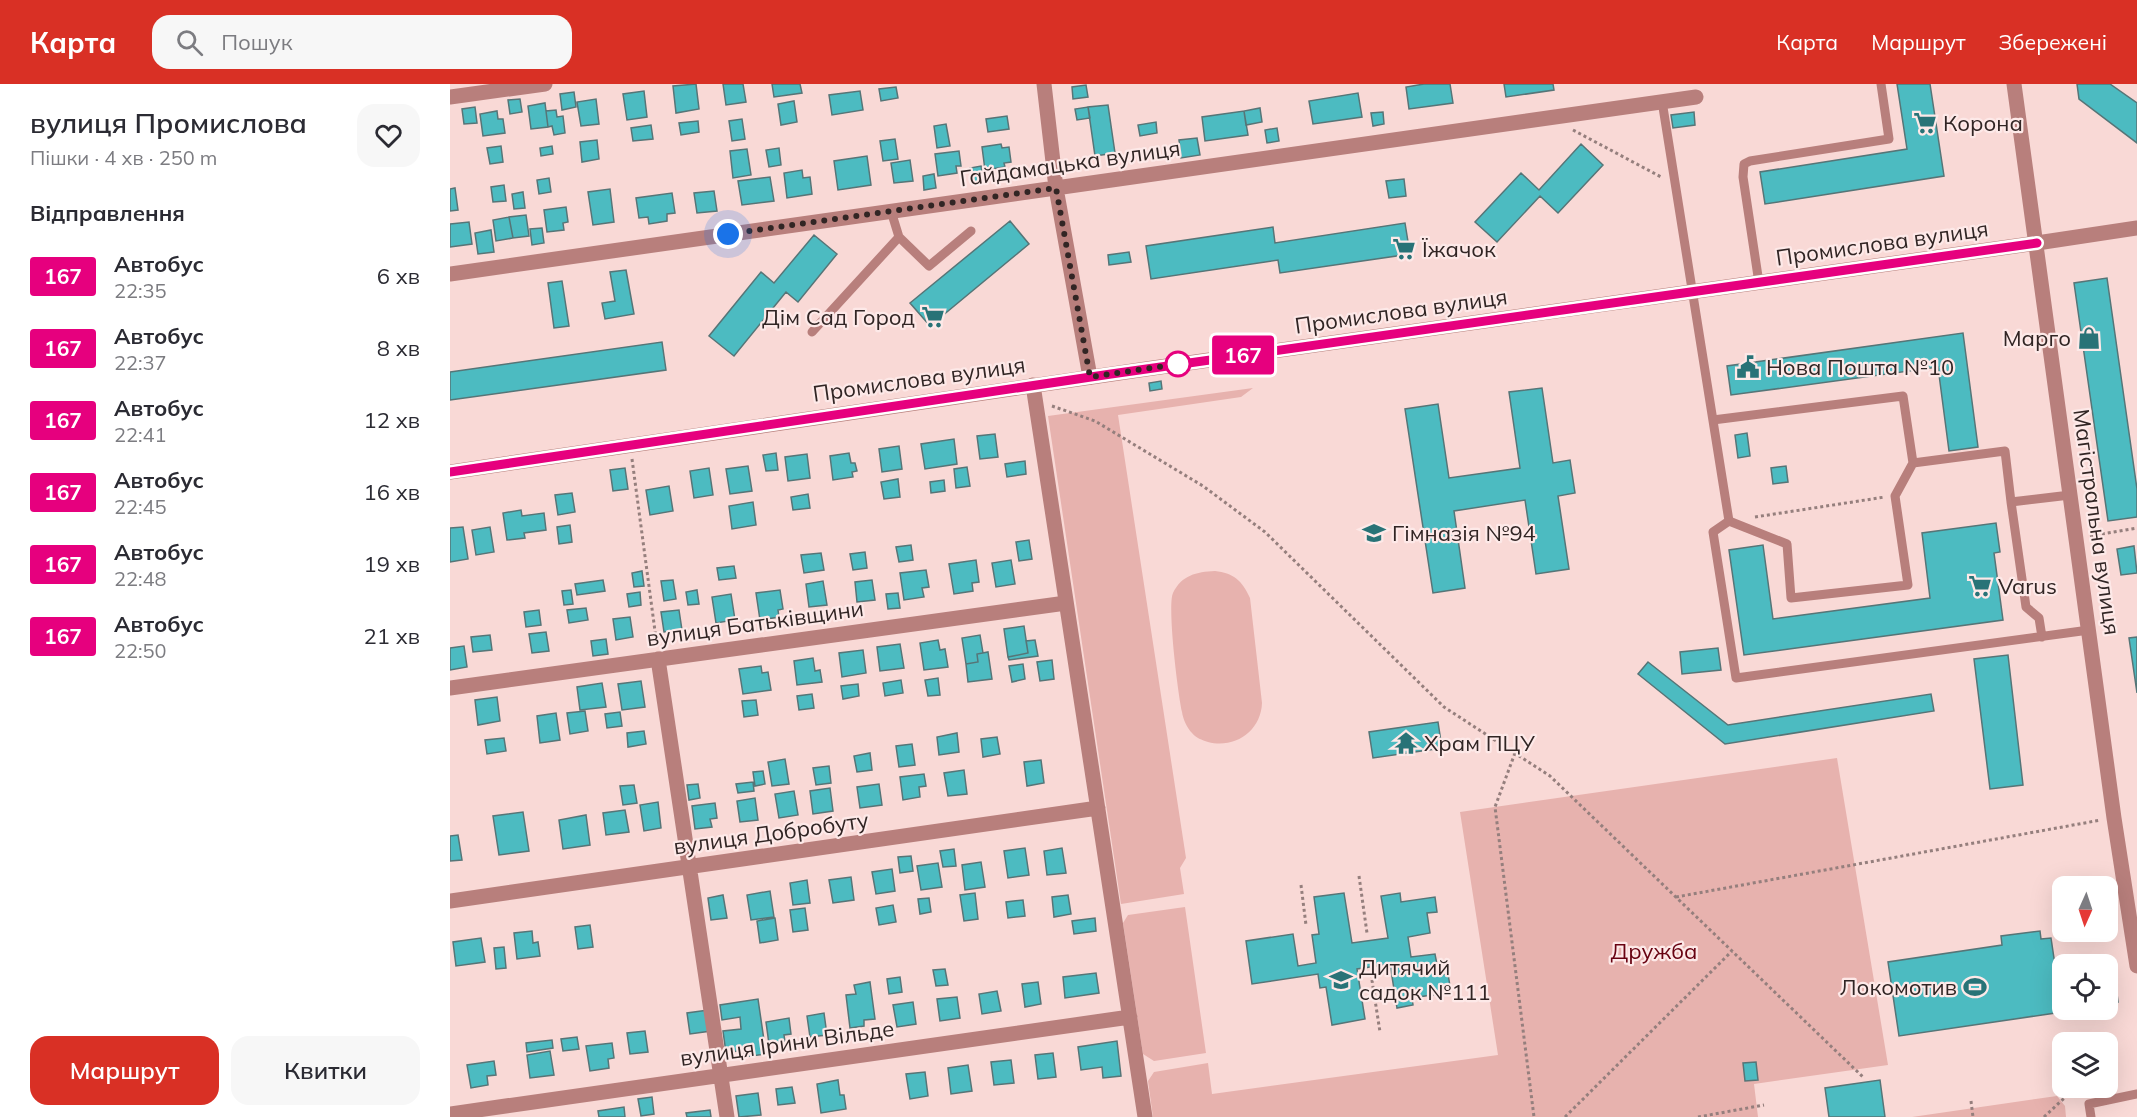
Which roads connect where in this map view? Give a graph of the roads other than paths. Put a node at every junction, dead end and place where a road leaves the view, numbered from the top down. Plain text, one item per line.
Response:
1 (545, 84) edge
2 (1044, 84) edge
3 (1881, 84) edge
4 (2014, 84) edge
5 (450, 97) edge
6 (1696, 97) dead end
7 (1662, 101) junction
8 (1056, 188) junction
9 (891, 211) junction
10 (2137, 228) edge
11 (971, 231) dead end
12 (899, 237) junction
13 (2037, 243) junction
14 (450, 274) edge
15 (1759, 283) junction
16 (1693, 293) junction
17 (812, 332) dead end
18 (1090, 377) junction
19 (1033, 385) junction
20 (1713, 420) junction
21 (1913, 463) junction
22 (450, 472) edge
23 (2070, 495) junction
24 (2011, 502) junction
25 (1729, 521) junction
26 (1066, 603) junction
27 (2089, 630) junction
28 (2042, 637) junction
29 (658, 659) junction
30 (450, 688) edge
31 (1098, 808) junction
32 (689, 867) junction
33 (450, 901) edge
34 (2137, 966) edge
35 (1130, 1017) junction
36 (720, 1075) junction
37 (2137, 1094) edge
38 (450, 1114) edge
39 (727, 1117) edge
40 (1145, 1117) edge
41 (2091, 1117) edge

1 - 5 street
2 - 8 street
3 - 15 lane
4 - 13 street, Магістральна вулиця
6 - 7 street, Гайдамацька вулиця
7 - 8 street, Гайдамацька вулиця
7 - 16 lane
8 - 9 street, Гайдамацька вулиця
8 - 18 street
9 - 12 lane
9 - 14 street, Гайдамацька вулиця
10 - 13 street, Промислова вулиця
11 - 12 lane
12 - 17 lane
13 - 15 street, Промислова вулиця
13 - 23 street, Магістральна вулиця
15 - 16 street, Промислова вулиця
16 - 18 street, Промислова вулиця
16 - 20 lane
18 - 19 street, Промислова вулиця
19 - 22 street, Промислова вулиця
19 - 26 street
20 - 21 lane
20 - 25 lane
21 - 24 lane
21 - 25 lane
23 - 24 lane
23 - 27 street, Магістральна вулиця
24 - 28 lane
25 - 28 lane
26 - 29 street, вулиця Батьківщини
26 - 31 street
27 - 28 lane
27 - 34 street, Магістральна вулиця
29 - 30 street, вулиця Батьківщини
29 - 32 street
31 - 32 street, вулиця Добробуту
31 - 35 street
32 - 33 street, вулиця Добробуту
32 - 36 street
35 - 36 street, вулиця Ірини Вільде
35 - 40 street
36 - 38 street, вулиця Ірини Вільде
36 - 39 street
37 - 41 lane

